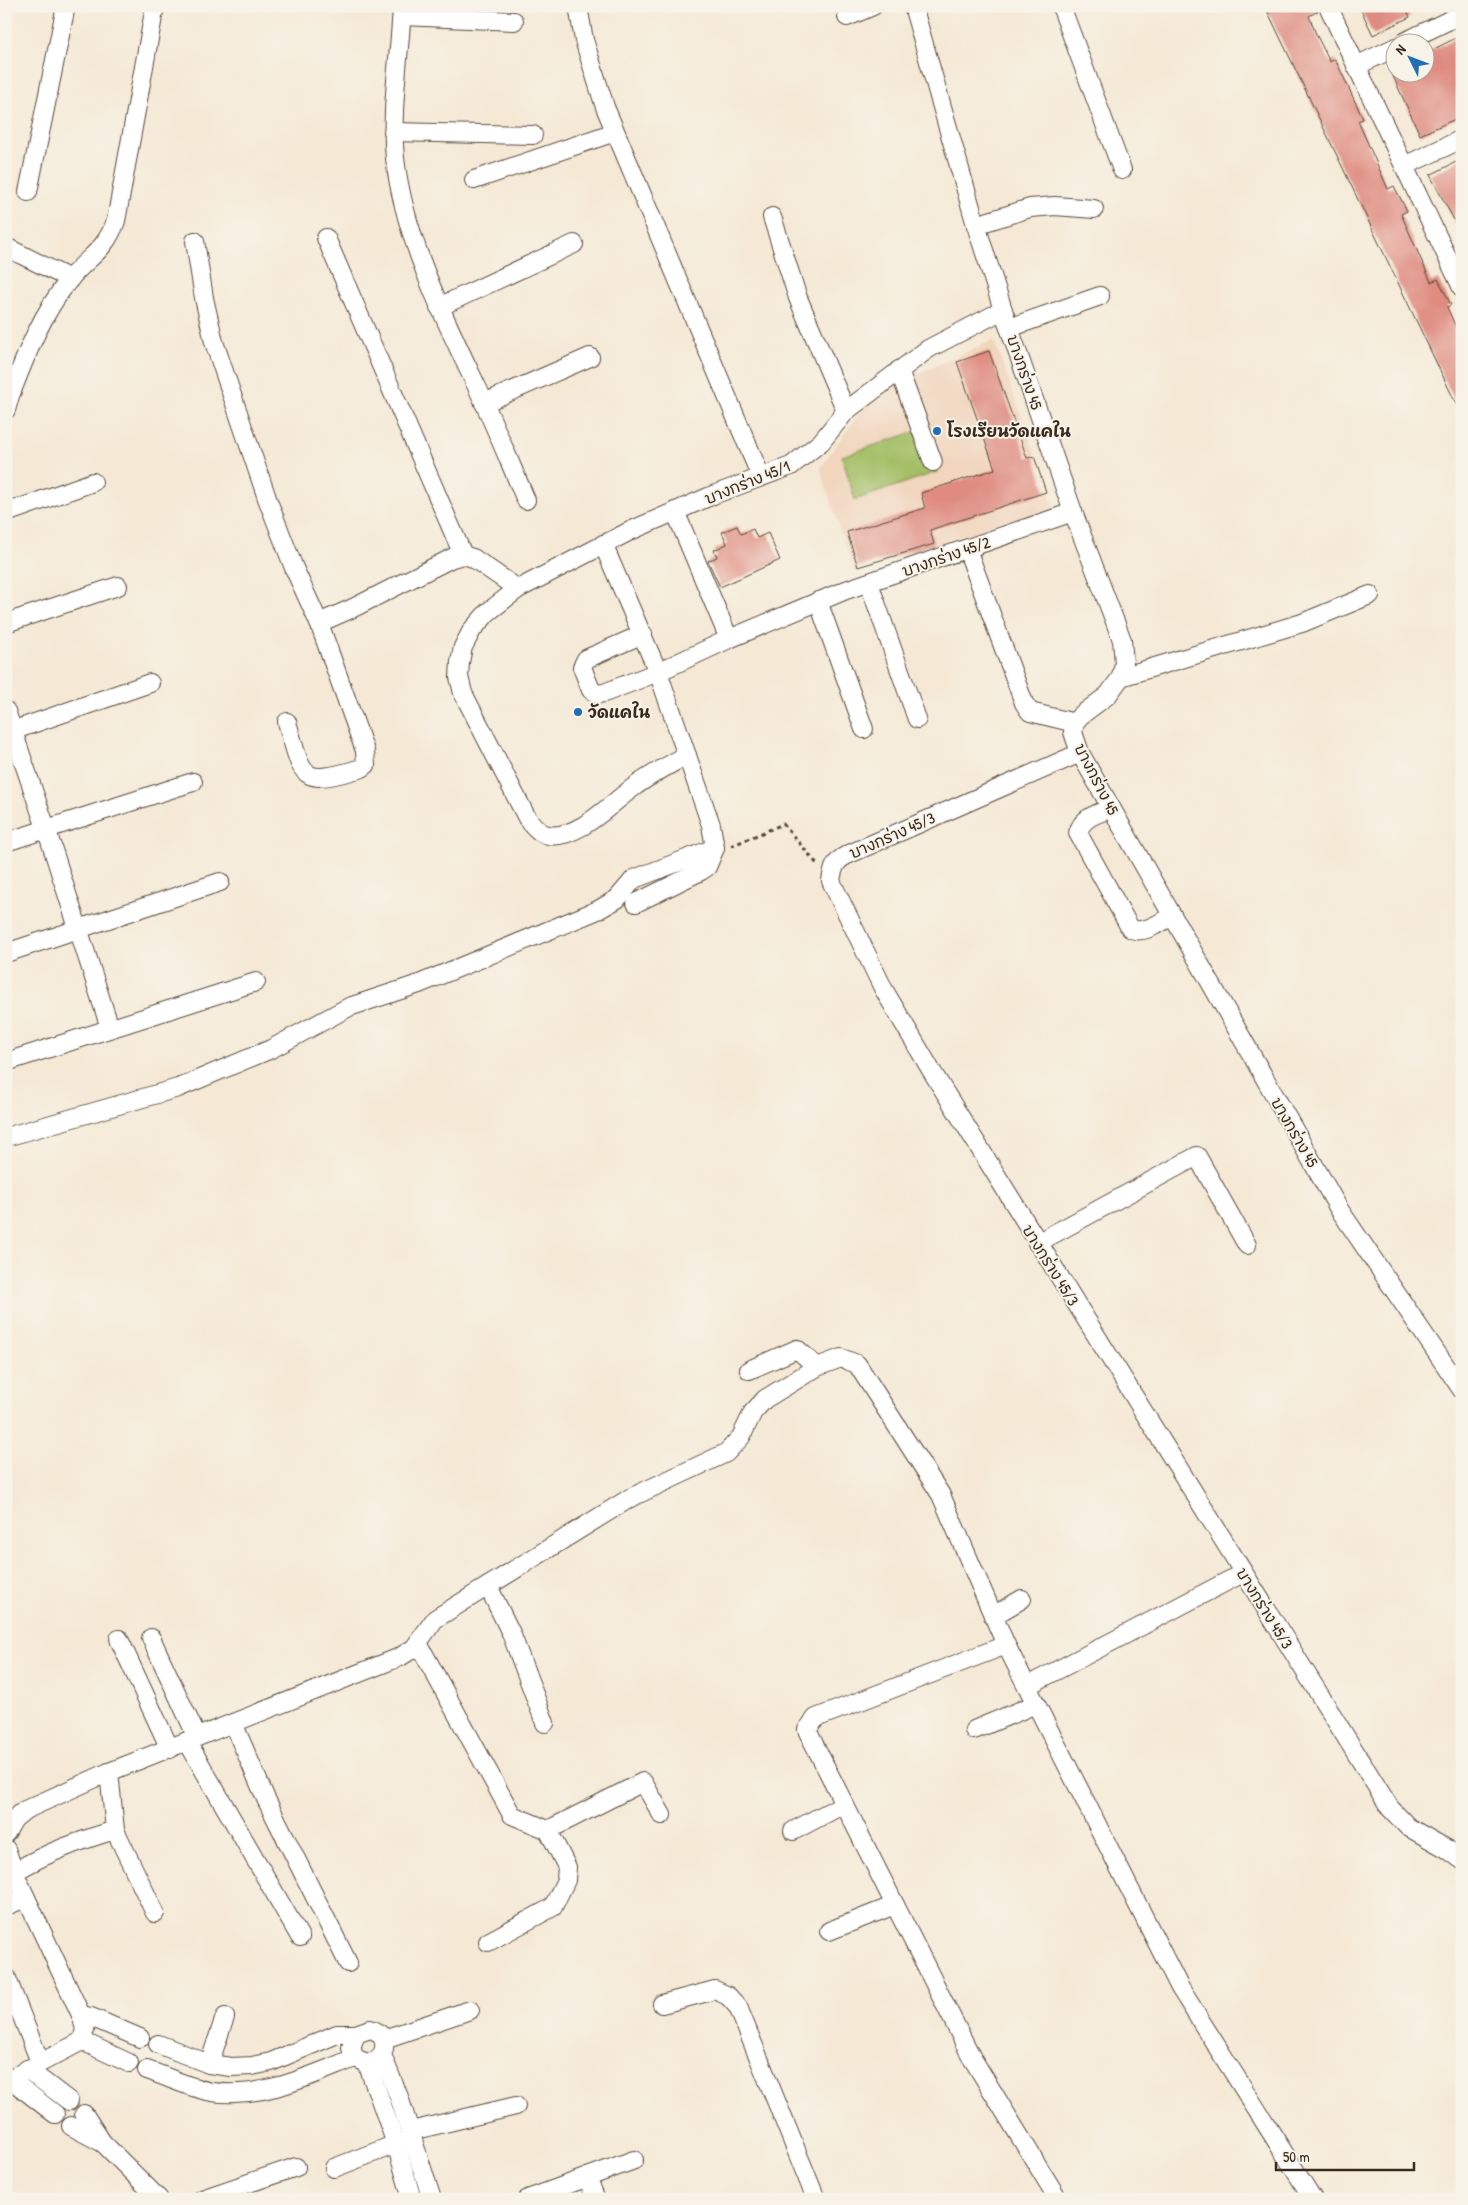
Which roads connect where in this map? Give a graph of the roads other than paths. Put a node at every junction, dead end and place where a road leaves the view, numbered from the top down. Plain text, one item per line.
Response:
1 (66, 6) edge
2 (156, 6) edge
3 (578, 6) edge
4 (873, 6) edge
5 (913, 6) edge
6 (1061, 6) edge
7 (1328, 6) edge
8 (402, 11) edge
9 (1462, 14) edge
10 (847, 17) dead end
11 (514, 21) dead end
12 (1425, 32) edge
13 (1386, 51) edge
14 (1356, 66) junction
15 (394, 132) junction
16 (615, 132) junction
17 (533, 135) dead end
18 (1462, 139) edge
19 (1404, 166) junction
20 (1122, 170) dead end
21 (474, 180) dead end
22 (28, 192) dead end
23 (1094, 209) dead end
24 (772, 217) dead end
25 (976, 225) junction
26 (326, 238) dead end
27 (196, 240) dead end
28 (574, 244) dead end
29 (6, 247) edge
30 (1454, 252) edge
31 (70, 279) junction
32 (1462, 288) edge
33 (1100, 296) dead end
34 (439, 306) junction
35 (1003, 310) junction
36 (1009, 328) junction
37 (590, 357) dead end
38 (899, 370) junction
39 (484, 403) junction
40 (6, 410) edge
41 (846, 411) junction
42 (933, 462) dead end
43 (761, 477) junction
44 (93, 482) dead end
45 (526, 500) dead end
46 (675, 511) junction
47 (1073, 512) junction
48 (6, 513) edge
49 (603, 544) junction
50 (967, 549) junction
51 (463, 555) junction
52 (868, 583) junction
53 (118, 586) dead end
54 (518, 589) junction
55 (1370, 595) dead end
56 (818, 601) junction
57 (6, 623) edge
58 (319, 623) junction
59 (643, 634) junction
60 (729, 639) junction
61 (658, 672) junction
62 (1121, 677) junction
63 (150, 683) dead end
64 (6, 711) edge
65 (917, 719) dead end
66 (287, 722) dead end
67 (1076, 724) junction
68 (864, 729) dead end
69 (9, 732) edge
70 (1080, 752) junction
71 (687, 755) junction
72 (193, 782) dead end
73 (1111, 808) junction
74 (46, 828) junction
75 (6, 842) edge
76 (714, 851) junction
77 (220, 882) dead end
78 (636, 904) dead end
79 (1172, 916) junction
80 (77, 930) junction
81 (6, 953) edge
82 (256, 982) dead end
83 (110, 1028) junction
84 (6, 1062) edge
85 (6, 1138) edge
86 (1037, 1243) junction
87 (1246, 1245) dead end
88 (817, 1367) junction
89 (749, 1370) dead end
90 (1462, 1390) edge
91 (1243, 1573) junction
92 (488, 1586) junction
93 (1022, 1599) dead end
94 (993, 1616) junction
95 (151, 1638) dead end
96 (119, 1639) dead end
97 (418, 1643) junction
98 (1006, 1645) junction
99 (1027, 1686) junction
100 (1036, 1704) junction
101 (233, 1723) junction
102 (545, 1723) dead end
103 (974, 1730) dead end
104 (192, 1739) junction
105 (170, 1748) junction
106 (109, 1772) junction
107 (844, 1804) junction
108 (662, 1815) dead end
109 (115, 1830) junction
110 (548, 1830) junction
111 (793, 1831) dead end
112 (6, 1833) edge
113 (6, 1849) edge
114 (1462, 1860) edge
115 (14, 1872) junction
116 (26, 1898) junction
117 (895, 1905) junction
118 (6, 1906) edge
119 (155, 1913) dead end
120 (829, 1931) dead end
121 (300, 1937) dead end
122 (488, 1942) dead end
123 (348, 1963) dead end
124 (6, 1976) edge
125 (662, 2004) dead end
126 (470, 2010) dead end
127 (80, 2015) junction
128 (225, 2017) dead end
129 (356, 2034) junction
130 (140, 2038) dead end
131 (82, 2041) junction
132 (372, 2054) junction
133 (130, 2063) dead end
134 (208, 2064) junction
135 (33, 2066) junction
136 (252, 2066) junction
137 (8, 2080) edge
138 (255, 2092) junction
139 (69, 2100) dead end
140 (516, 2106) dead end
141 (55, 2114) dead end
142 (77, 2120) dead end
143 (411, 2131) junction
144 (396, 2144) junction
145 (634, 2160) dead end
146 (296, 2167) dead end
147 (334, 2168) dead end
148 (587, 2177) junction
149 (159, 2199) edge
150 (202, 2199) edge
151 (412, 2199) edge
152 (432, 2199) edge
153 (528, 2199) edge
154 (596, 2199) edge
155 (816, 2199) edge
156 (1058, 2199) edge
157 (1313, 2199) edge

1 - 22 street
2 - 31 street
3 - 16 street
4 - 10 street
5 - 25 street, บางกร่าง 45
6 - 20 street
7 - 14 street
8 - 11 street
8 - 15 street
9 - 12 street
13 - 14 street
14 - 19 street
15 - 17 street
15 - 34 street
16 - 21 street
16 - 43 street
18 - 19 street
19 - 30 street
23 - 25 street
24 - 41 street
25 - 35 street, บางกร่าง 45
26 - 51 street
27 - 58 street
28 - 34 street
29 - 31 street
30 - 32 street
31 - 40 street
33 - 36 street
34 - 39 street
35 - 36 street, บางกร่าง 45
35 - 38 street, บางกร่าง 45/1
36 - 47 street, บางกร่าง 45
37 - 39 street
38 - 41 street, บางกร่าง 45/1
38 - 42 street
39 - 45 street
41 - 43 street, บางกร่าง 45/1
43 - 46 street, บางกร่าง 45/1
44 - 48 street
46 - 49 street, บางกร่าง 45/1
46 - 60 street
47 - 50 street, บางกร่าง 45/2
47 - 62 street, บางกร่าง 45
49 - 54 street, บางกร่าง 45/1
49 - 59 street
50 - 52 street, บางกร่าง 45/2
50 - 67 street
51 - 54 street
51 - 58 street
52 - 56 street, บางกร่าง 45/2
52 - 65 street
53 - 57 street
54 - 71 street, บางกร่าง 45/1
55 - 62 street
56 - 60 street, บางกร่าง 45/2
56 - 68 street
58 - 66 street
59 - 61 street
59 - 61 street, บางกร่าง 45/2
60 - 61 street, บางกร่าง 45/2
61 - 71 street
62 - 67 street, บางกร่าง 45
63 - 69 street
64 - 69 street
67 - 70 street, บางกร่าง 45
69 - 74 street
70 - 73 street, บางกร่าง 45
70 - 86 street, บางกร่าง 45/3
71 - 76 street
72 - 74 street
73 - 79 street, บางกร่าง 45
73 - 79 street
74 - 75 street
74 - 80 street
76 - 78 street
76 - 85 street
77 - 80 street
79 - 90 street, บางกร่าง 45
80 - 81 street
80 - 83 street
82 - 83 street
83 - 84 street
86 - 87 street
86 - 91 street, บางกร่าง 45/3
88 - 89 street
88 - 92 street
88 - 94 street
91 - 99 street
91 - 114 street, บางกร่าง 45/3
92 - 97 street
92 - 102 street
93 - 94 street
94 - 98 street
95 - 104 street
96 - 105 street
97 - 101 street
97 - 110 street
98 - 99 street
98 - 107 street
99 - 100 street
100 - 103 street
100 - 157 street
101 - 104 street
101 - 123 street
104 - 105 street
104 - 121 street
105 - 106 street
106 - 109 street
106 - 112 street
107 - 111 street
107 - 117 street
108 - 110 street
109 - 115 street
109 - 119 street
110 - 122 street
113 - 115 street
115 - 116 street
116 - 118 street
116 - 127 street
117 - 120 street
117 - 156 street
124 - 135 street
125 - 155 street
126 - 132 street
127 - 130 street
127 - 131 street
128 - 134 street
129 - 132 street
129 - 132 street
129 - 136 street
131 - 133 street
131 - 135 street
132 - 138 street
132 - 143 street
132 - 144 street
134 - 136 street
134 - 138 street
135 - 137 street
135 - 139 street
136 - 138 street
137 - 141 street
140 - 143 street
142 - 149 street
143 - 152 street
144 - 147 street
144 - 151 street
145 - 148 street
146 - 150 street
148 - 153 street
148 - 154 street

